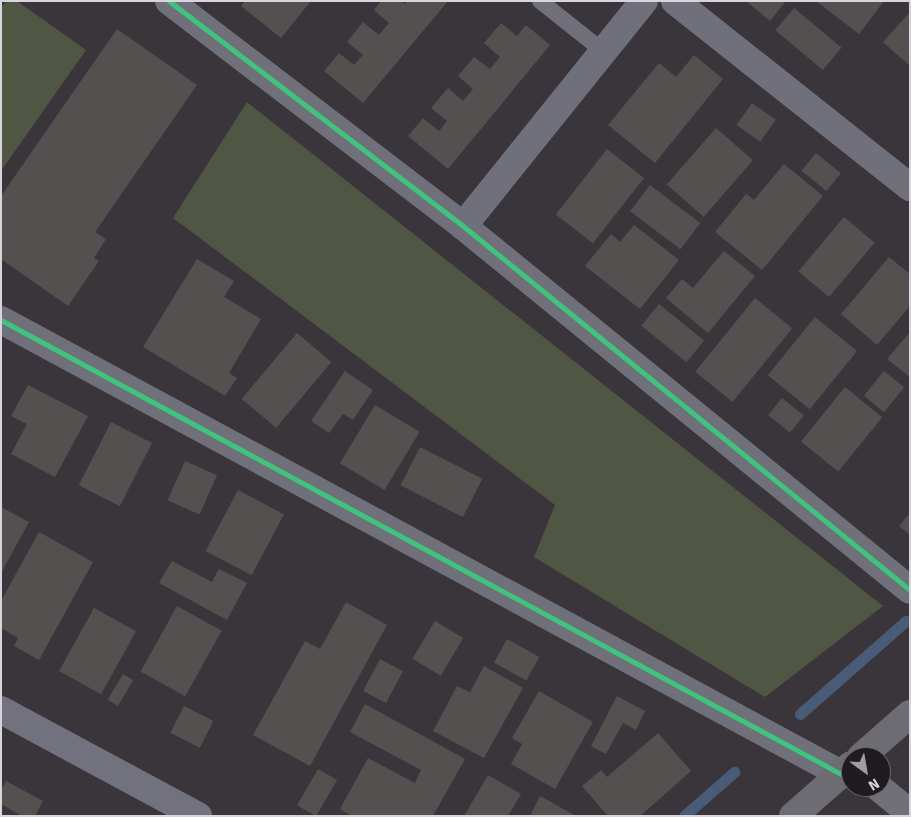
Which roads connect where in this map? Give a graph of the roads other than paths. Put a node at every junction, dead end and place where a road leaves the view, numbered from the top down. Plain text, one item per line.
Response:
1 (170, 1) edge
2 (540, 1) edge
3 (644, 1) edge
4 (675, 1) edge
5 (604, 51) junction
6 (910, 187) edge
7 (463, 226) junction
8 (1, 320) edge
9 (910, 590) edge
10 (1, 710) edge
11 (910, 714) edge
12 (873, 747) edge
13 (841, 761) edge
14 (841, 775) edge
15 (890, 797) edge
16 (910, 813) edge
17 (198, 816) edge
18 (793, 816) edge

1 - 7 street
2 - 5 lane
3 - 5 street
4 - 6 street
5 - 7 street
7 - 9 street
8 - 13 street
10 - 17 street
11 - 12 highway
14 - 18 highway
15 - 16 street

